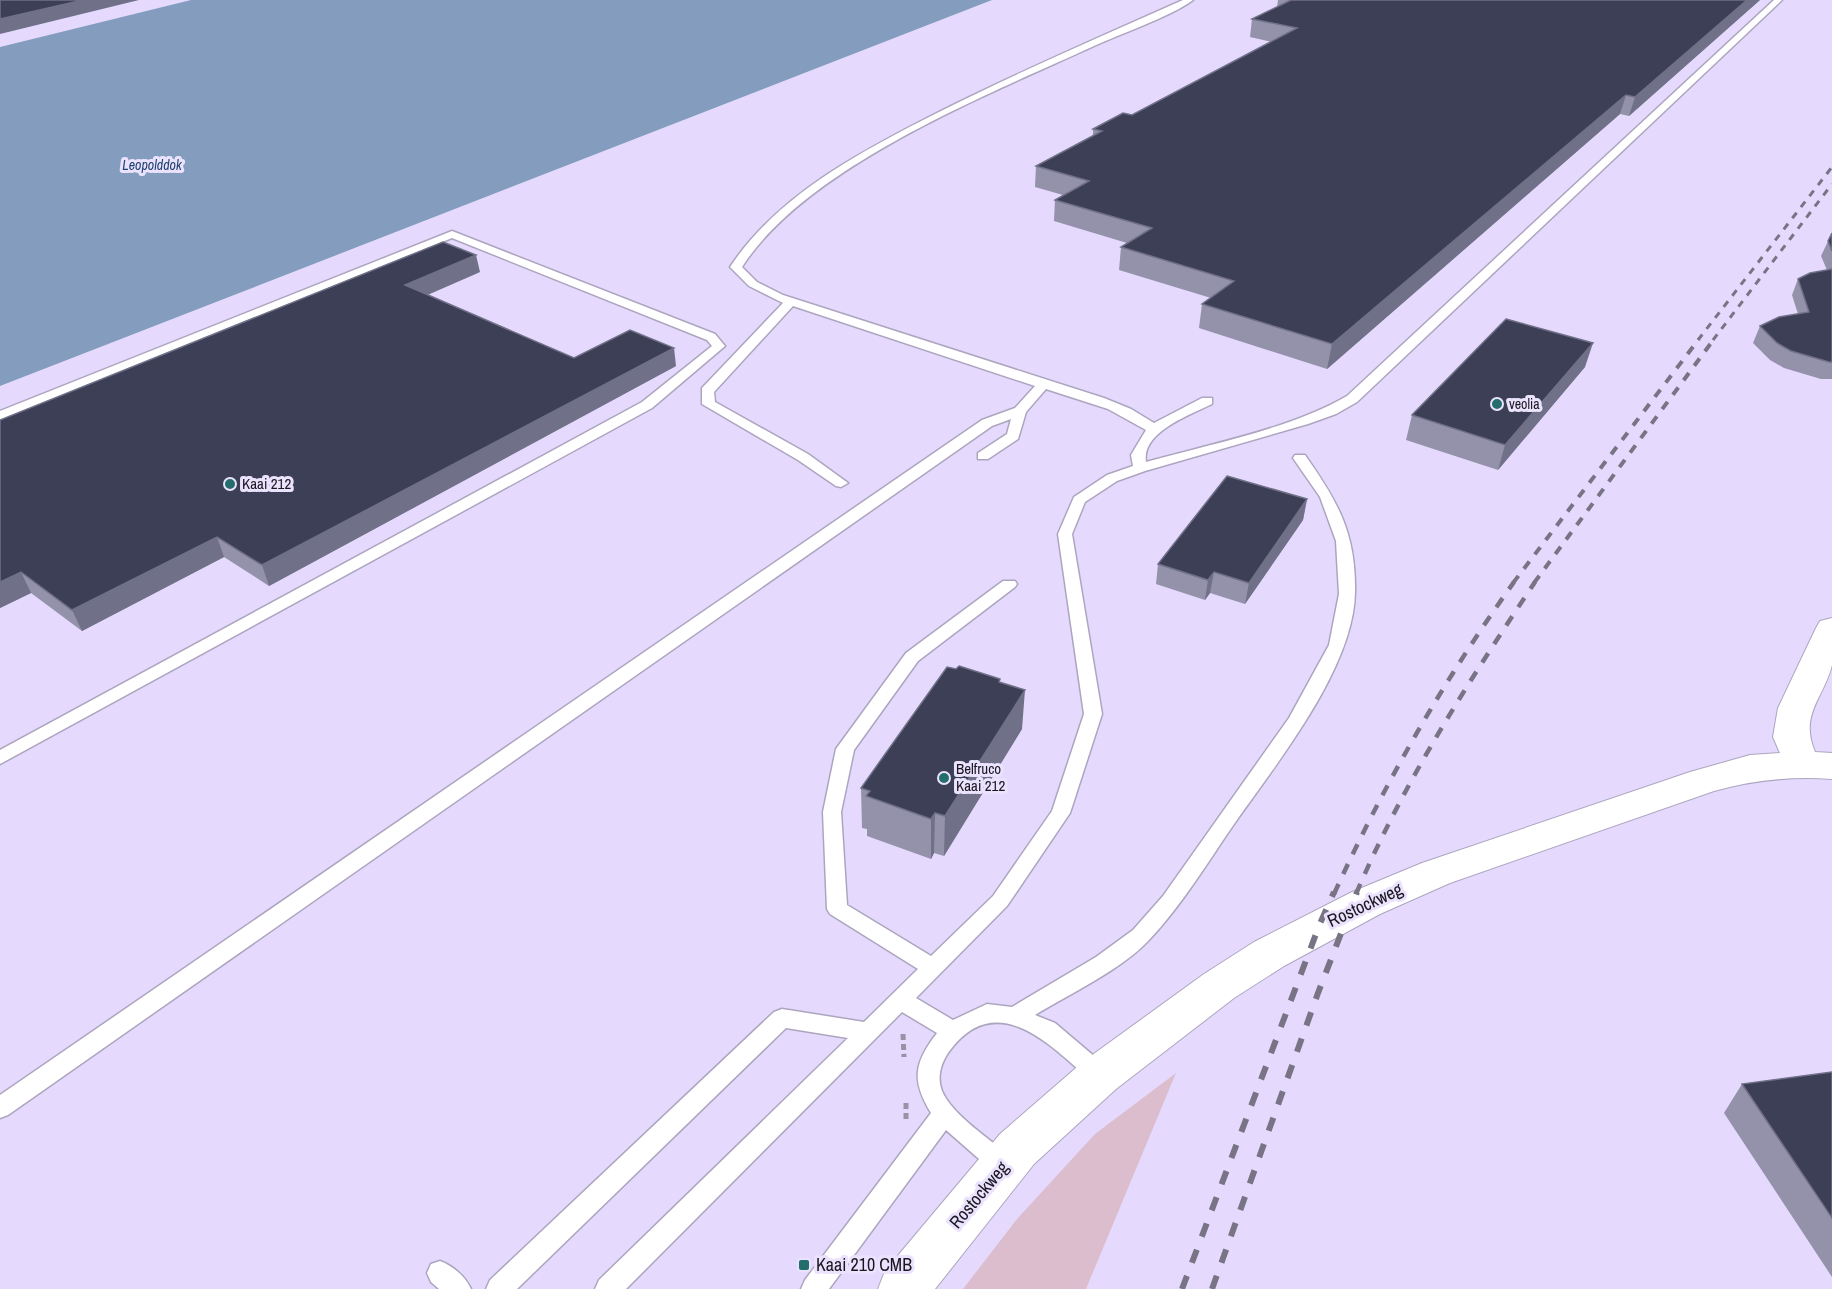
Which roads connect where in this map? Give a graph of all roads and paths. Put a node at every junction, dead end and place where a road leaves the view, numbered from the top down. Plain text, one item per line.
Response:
1 (1189, 0) edge
2 (1778, 0) edge
3 (791, 301) junction
4 (1044, 384) junction
5 (1207, 401) dead end
6 (1020, 411) junction
7 (0, 416) edge
8 (1153, 429) junction
9 (984, 456) dead end
10 (1300, 458) dead end
11 (1140, 468) junction
12 (841, 483) dead end
13 (1009, 584) dead end
14 (1832, 628) edge
15 (0, 758) edge
16 (1817, 765) edge
17 (934, 968) junction
18 (902, 1001) junction
19 (1016, 1016) junction
20 (952, 1031) junction
21 (870, 1032) junction
22 (1100, 1075) junction
23 (0, 1108) edge
24 (945, 1114) junction
25 (1003, 1166) junction
26 (499, 1289) edge
27 (608, 1289) edge
28 (814, 1289) edge
29 (903, 1289) edge

1 - 3 lane
2 - 11 lane
3 - 4 lane
3 - 12 lane
4 - 6 lane
4 - 8 lane
5 - 8 lane
6 - 9 lane
6 - 23 lane
7 - 15 lane
8 - 11 lane
10 - 19 lane
11 - 17 lane
13 - 17 lane
14 - 16 street, Rostockweg
16 - 22 street, Rostockweg
17 - 18 lane
18 - 20 lane
18 - 21 lane
19 - 20 lane
19 - 22 lane
20 - 24 lane
21 - 26 lane
21 - 27 lane
22 - 25 street, Rostockweg
24 - 25 lane
24 - 28 lane
25 - 29 street, Rostockweg

